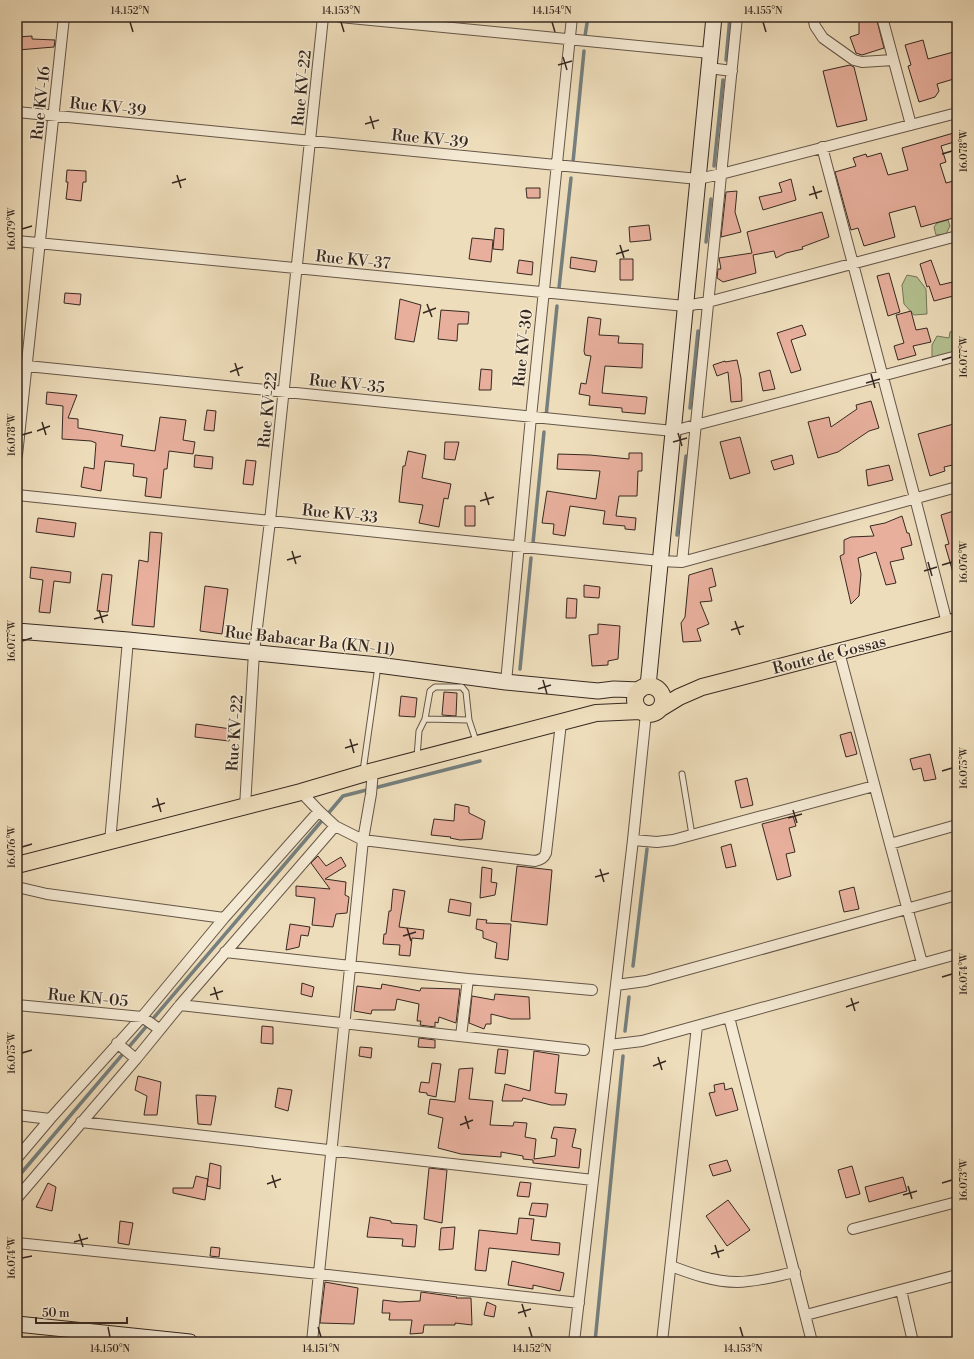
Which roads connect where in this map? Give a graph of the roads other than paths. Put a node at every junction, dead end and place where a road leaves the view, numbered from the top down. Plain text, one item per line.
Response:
1 (64, 17) edge
2 (323, 17) edge
3 (340, 17) edge
4 (572, 17) edge
5 (714, 17) edge
6 (737, 17) edge
7 (813, 17) edge
8 (882, 17) edge
9 (570, 39) junction
10 (710, 53) junction
11 (893, 60) junction
12 (709, 68) junction
13 (732, 70) junction
14 (17, 112) edge
15 (957, 113) edge
16 (54, 116) junction
17 (911, 125) junction
18 (310, 141) junction
19 (822, 147) junction
20 (557, 165) junction
21 (721, 174) junction
22 (698, 179) junction
23 (957, 236) edge
24 (17, 241) edge
25 (40, 243) junction
26 (852, 263) junction
27 (296, 268) junction
28 (543, 293) junction
29 (708, 302) junction
30 (685, 306) junction
31 (957, 356) edge
32 (22, 366) edge
33 (882, 376) junction
34 (283, 392) junction
35 (530, 417) junction
36 (695, 425) junction
37 (673, 431) junction
38 (17, 456) edge
39 (957, 487) edge
40 (17, 494) edge
41 (915, 498) junction
42 (270, 521) junction
43 (519, 546) junction
44 (660, 561) junction
45 (682, 562) junction
46 (952, 622) edge
47 (17, 631) edge
48 (128, 640) junction
49 (254, 652) junction
50 (839, 652) junction
51 (378, 665) junction
52 (506, 682) junction
53 (702, 687) junction
54 (645, 689) junction
55 (598, 691) junction
56 (618, 701) junction
57 (649, 711) junction
58 (596, 713) junction
59 (424, 719) junction
60 (469, 720) junction
61 (561, 723) junction
62 (477, 744) junction
63 (417, 760) junction
64 (682, 774) dead end
65 (369, 775) junction
66 (874, 786) junction
67 (301, 792) junction
68 (244, 807) junction
69 (320, 813) junction
70 (333, 824) junction
71 (957, 824) edge
72 (692, 835) junction
73 (363, 840) junction
74 (633, 840) junction
75 (110, 842) junction
76 (890, 844) junction
77 (17, 865) edge
78 (17, 887) edge
79 (957, 895) edge
80 (908, 909) junction
81 (224, 918) junction
82 (225, 952) junction
83 (957, 954) edge
84 (922, 963) junction
85 (351, 966) junction
86 (468, 979) junction
87 (616, 986) junction
88 (592, 990) dead end
89 (17, 1005) edge
90 (180, 1005) junction
91 (729, 1017) junction
92 (150, 1022) junction
93 (345, 1023) junction
94 (697, 1026) junction
95 (461, 1036) junction
96 (119, 1045) junction
97 (609, 1045) junction
98 (584, 1050) dead end
99 (133, 1056) junction
100 (17, 1115) edge
101 (50, 1119) junction
102 (81, 1122) junction
103 (332, 1152) junction
104 (17, 1158) edge
105 (593, 1180) junction
106 (17, 1198) edge
107 (957, 1202) edge
108 (853, 1229) dead end
109 (17, 1243) edge
110 (671, 1266) junction
111 (795, 1272) junction
112 (319, 1274) junction
113 (957, 1275) edge
114 (901, 1290) junction
115 (579, 1303) junction
116 (806, 1315) junction
117 (17, 1324) edge
118 (190, 1342) edge
119 (312, 1342) edge
120 (574, 1342) edge
121 (662, 1342) edge
122 (812, 1342) edge
123 (913, 1342) edge

1 - 16 street, Rue KV-16
2 - 18 street, Rue KV-22
3 - 9 street
4 - 9 street, Rue KV-30
5 - 10 street
6 - 13 street
7 - 11 street
8 - 11 street
9 - 10 street
9 - 20 street, Rue KV-30
10 - 12 street
11 - 17 street
12 - 13 street
12 - 22 street
13 - 21 street
14 - 16 street, Rue KV-39
15 - 17 street, Rue KV-39
16 - 18 street, Rue KV-39
16 - 25 street, Rue KV-16
17 - 19 street, Rue KV-39
18 - 20 street, Rue KV-39
18 - 27 street, Rue KV-22
19 - 21 street, Rue KV-39
19 - 26 street
20 - 22 street, Rue KV-39
20 - 28 street, Rue KV-30
21 - 22 street, Rue KV-39
21 - 29 street
22 - 30 street
23 - 26 street, Rue KV-37
24 - 25 street, Rue KV-37
25 - 27 street, Rue KV-37
25 - 32 street, Rue KV-16
26 - 29 street, Rue KV-37
26 - 33 street
27 - 28 street, Rue KV-37
27 - 34 street, Rue KV-22
28 - 30 street, Rue KV-37
28 - 35 street, Rue KV-30
29 - 30 street, Rue KV-37
29 - 36 street
30 - 37 street
31 - 33 street
32 - 34 street, Rue KV-35
32 - 38 street, Rue KV-16
33 - 36 street
33 - 41 street
34 - 35 street, Rue KV-35
34 - 42 street, Rue KV-22
35 - 37 street, Rue KV-35
35 - 43 street, Rue KV-30
36 - 37 street
36 - 45 street
37 - 44 street
39 - 41 street, Rue KV-33
40 - 42 street, Rue KV-33
41 - 45 street, Rue KV-33
41 - 46 street
42 - 43 street, Rue KV-33
42 - 49 street, Rue KV-22
43 - 44 street, Rue KV-33
43 - 52 street, Rue KV-30
44 - 45 street, Rue KV-33
44 - 54 street
46 - 50 main road, Route de Gossas
47 - 48 street, Rue Babacar Ba (KN-11)
48 - 49 street, Rue Babacar Ba (KN-11)
48 - 75 street
49 - 51 street, Rue Babacar Ba (KN-11)
49 - 68 street, Rue KV-22
50 - 53 main road, Route de Gossas
50 - 66 street
51 - 52 street, Rue Babacar Ba (KN-11)
51 - 65 lane
52 - 55 street, Rue Babacar Ba (KN-11)
53 - 54 main road
53 - 57 main road
54 - 55 street
54 - 56 main road
54 - 57 main road
54 - 57 main road
55 - 56 street
56 - 58 main road
57 - 58 main road
57 - 74 street
58 - 61 main road
59 - 60 lane
59 - 60 lane
59 - 63 lane
60 - 62 lane
61 - 62 main road
61 - 73 street
62 - 63 main road
63 - 65 main road
64 - 72 lane
65 - 67 main road
65 - 73 street
66 - 72 street
66 - 76 street
67 - 68 main road
67 - 69 street
68 - 75 main road
69 - 70 street
69 - 81 street
70 - 73 street
70 - 82 street
71 - 76 street
72 - 74 street
73 - 85 street
74 - 87 street
75 - 77 main road
76 - 80 street
78 - 81 street
79 - 80 street
80 - 84 street
80 - 87 street
81 - 92 street
82 - 85 street
82 - 90 street
83 - 84 street
84 - 91 street
85 - 86 street
85 - 93 street
86 - 88 street
86 - 95 street
87 - 97 street
89 - 92 street, Rue KN-05
90 - 92 street
90 - 93 street
91 - 94 street
91 - 111 street
92 - 96 street
92 - 99 street
93 - 95 street
93 - 103 street
94 - 97 street
94 - 110 street
95 - 98 street
96 - 99 street
96 - 101 street
97 - 105 street
99 - 102 street
100 - 101 street
101 - 104 street
102 - 103 street
102 - 106 street
103 - 105 street
103 - 112 street
105 - 115 street
107 - 108 street
109 - 112 street
110 - 111 street
110 - 121 street
111 - 116 street
112 - 115 street
112 - 119 street
113 - 114 street
114 - 116 street
114 - 123 street
115 - 120 street
116 - 122 street
117 - 118 street

